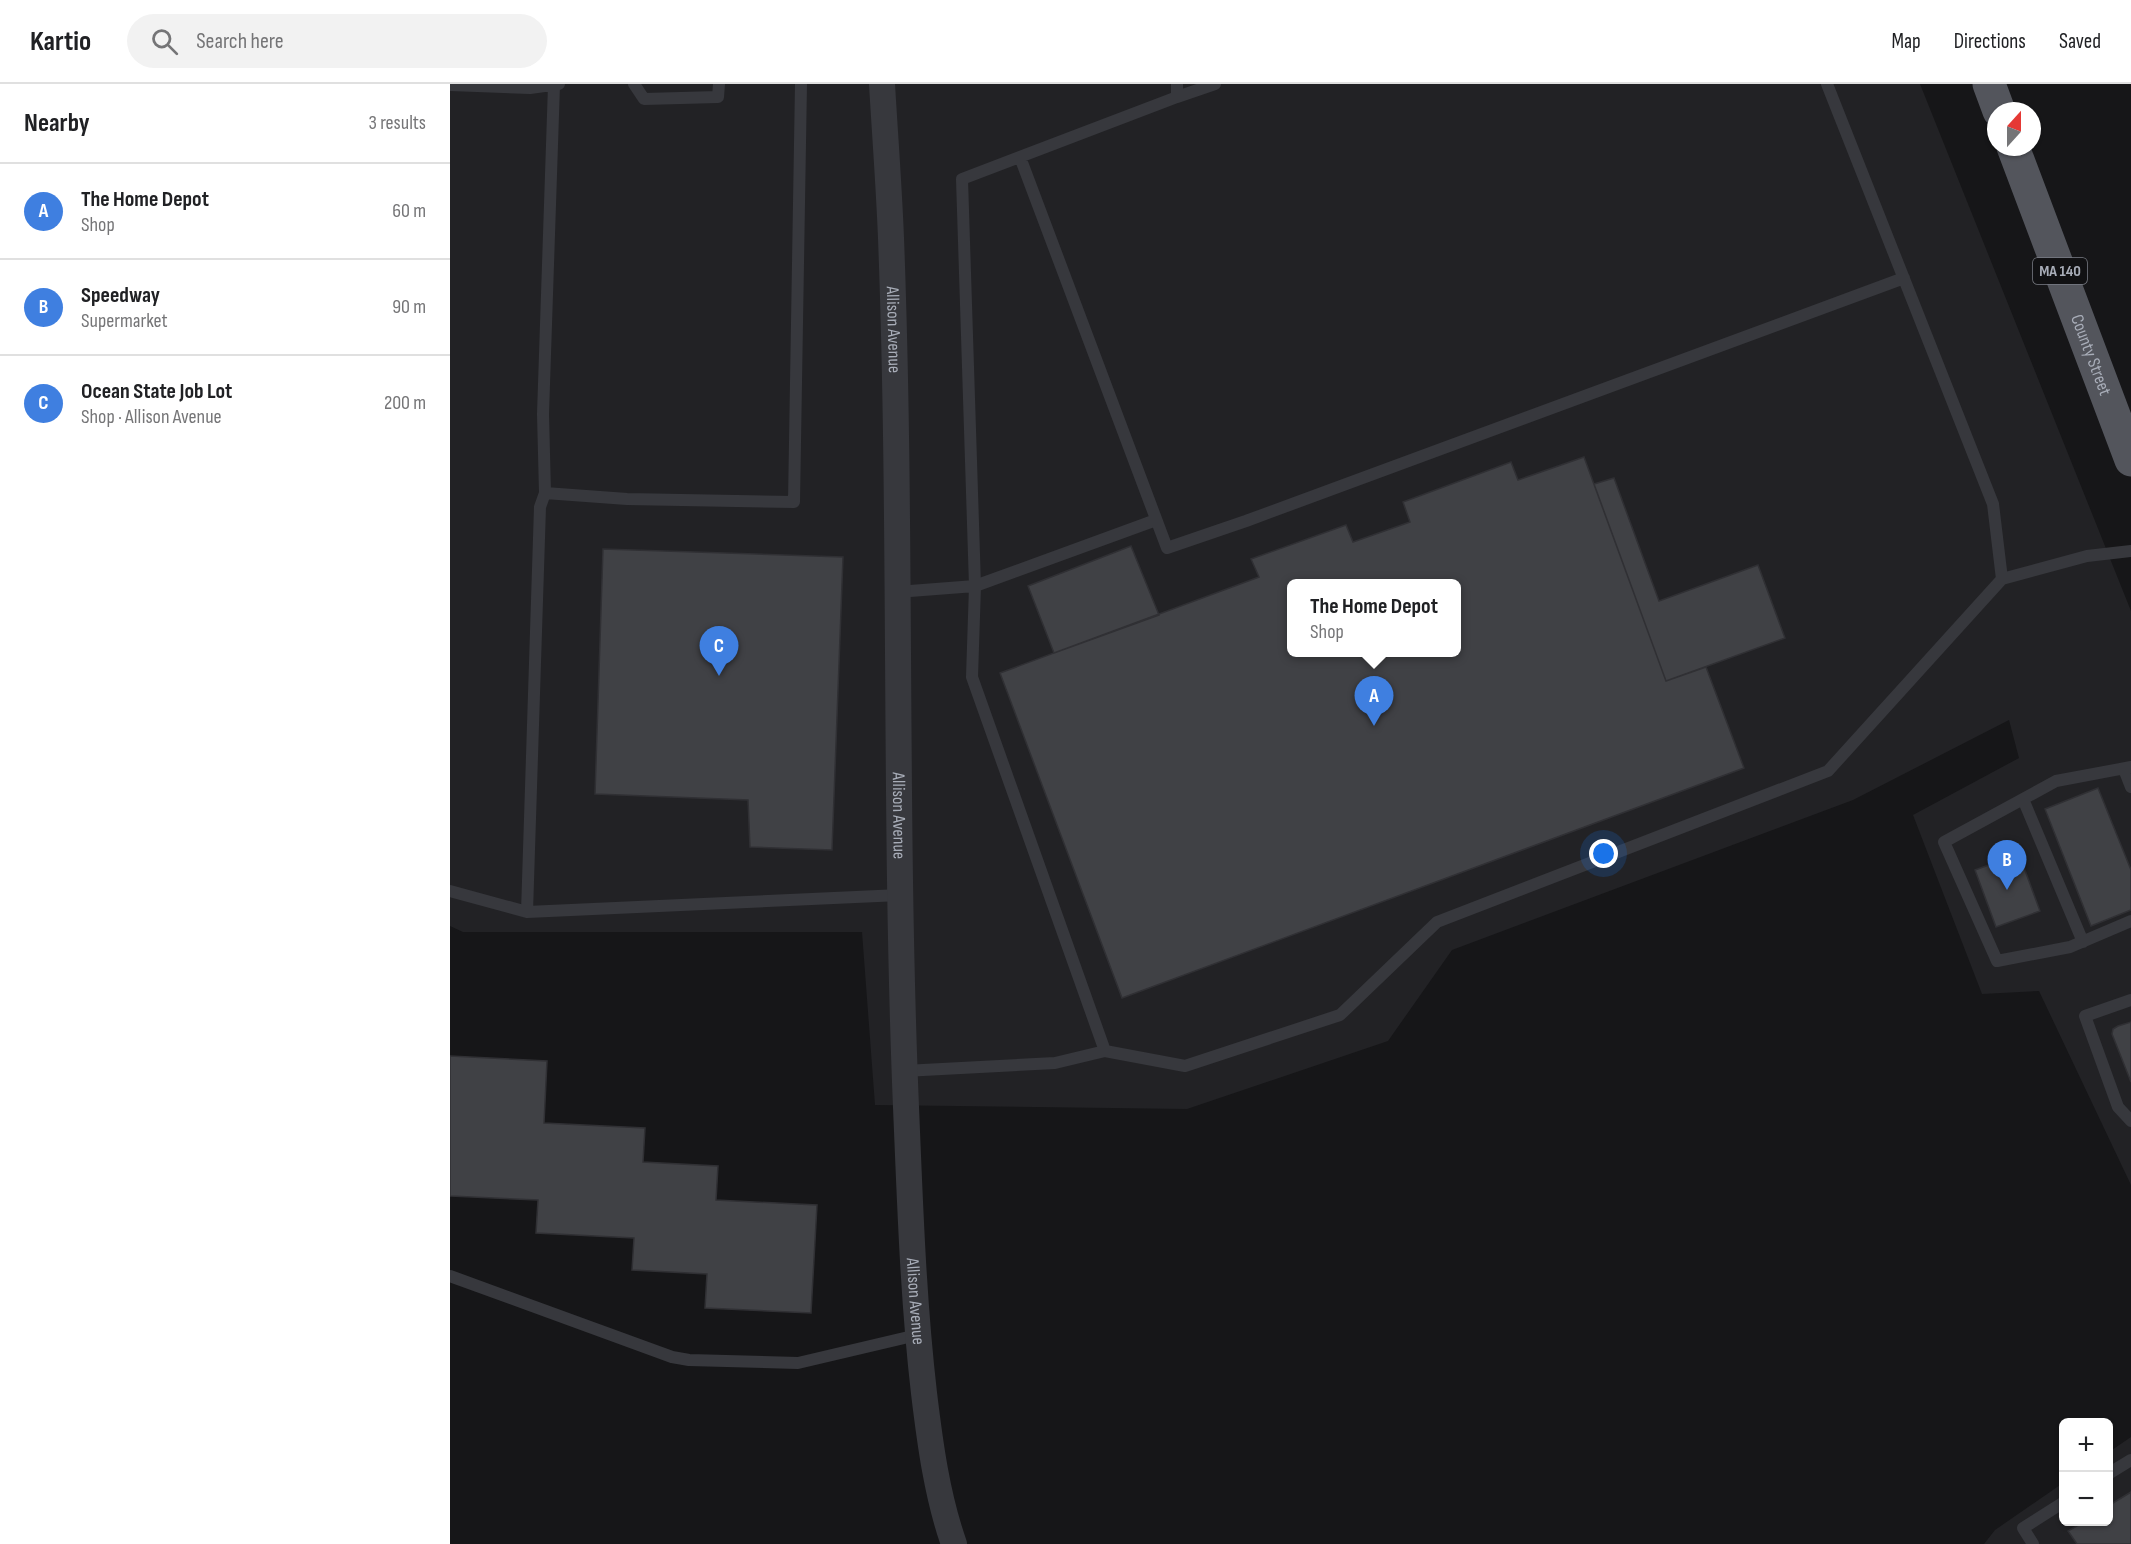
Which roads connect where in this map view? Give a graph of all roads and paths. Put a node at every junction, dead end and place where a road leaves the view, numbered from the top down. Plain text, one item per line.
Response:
1 (559, 84) edge
2 (634, 84) edge
3 (719, 84) edge
4 (801, 84) edge
5 (882, 84) edge
6 (1177, 84) edge
7 (1215, 84) edge
8 (1827, 84) edge
9 (1989, 84) edge
10 (450, 85) edge
11 (554, 85) edge
12 (1178, 97) junction
13 (1996, 102) edge
14 (2016, 156) edge
15 (1020, 157) junction
16 (1904, 278) junction
17 (2131, 460) edge
18 (545, 493) junction
19 (1156, 520) junction
20 (2131, 551) edge
21 (2002, 579) junction
22 (975, 586) junction
23 (897, 592) junction
24 (2128, 768) edge
25 (2131, 787) edge
26 (2023, 799) junction
27 (450, 891) edge
28 (900, 895) junction
29 (527, 912) junction
30 (2131, 921) edge
31 (2083, 942) junction
32 (2131, 1000) edge
33 (1105, 1051) junction
34 (904, 1071) junction
35 (2131, 1103) edge
36 (2118, 1107) junction
37 (2131, 1121) edge
38 (450, 1276) edge
39 (917, 1335) junction
40 (2131, 1460) edge
41 (2112, 1472) edge
42 (2059, 1505) edge
43 (954, 1544) edge
44 (2032, 1544) edge

1 - 11 lane
2 - 3 lane
4 - 18 lane
5 - 23 street, Allison Avenue
6 - 12 lane
7 - 12 lane
8 - 16 lane
9 - 13 main road
10 - 11 lane
11 - 18 lane
12 - 15 lane
14 - 17 main road, County Street / MA 140
15 - 19 lane
15 - 22 lane
16 - 19 lane
16 - 21 lane
18 - 29 lane
19 - 22 lane
20 - 21 lane
21 - 33 lane
22 - 23 lane
22 - 33 lane
23 - 28 street, Allison Avenue
24 - 25 lane
24 - 26 lane
26 - 31 lane
26 - 31 lane
27 - 29 lane
28 - 29 lane
28 - 34 street, Allison Avenue
30 - 31 lane
32 - 36 lane
33 - 34 lane
34 - 39 street, Allison Avenue
35 - 36 lane
36 - 37 lane
38 - 39 lane
39 - 43 street, Allison Avenue
40 - 41 lane
42 - 44 lane

